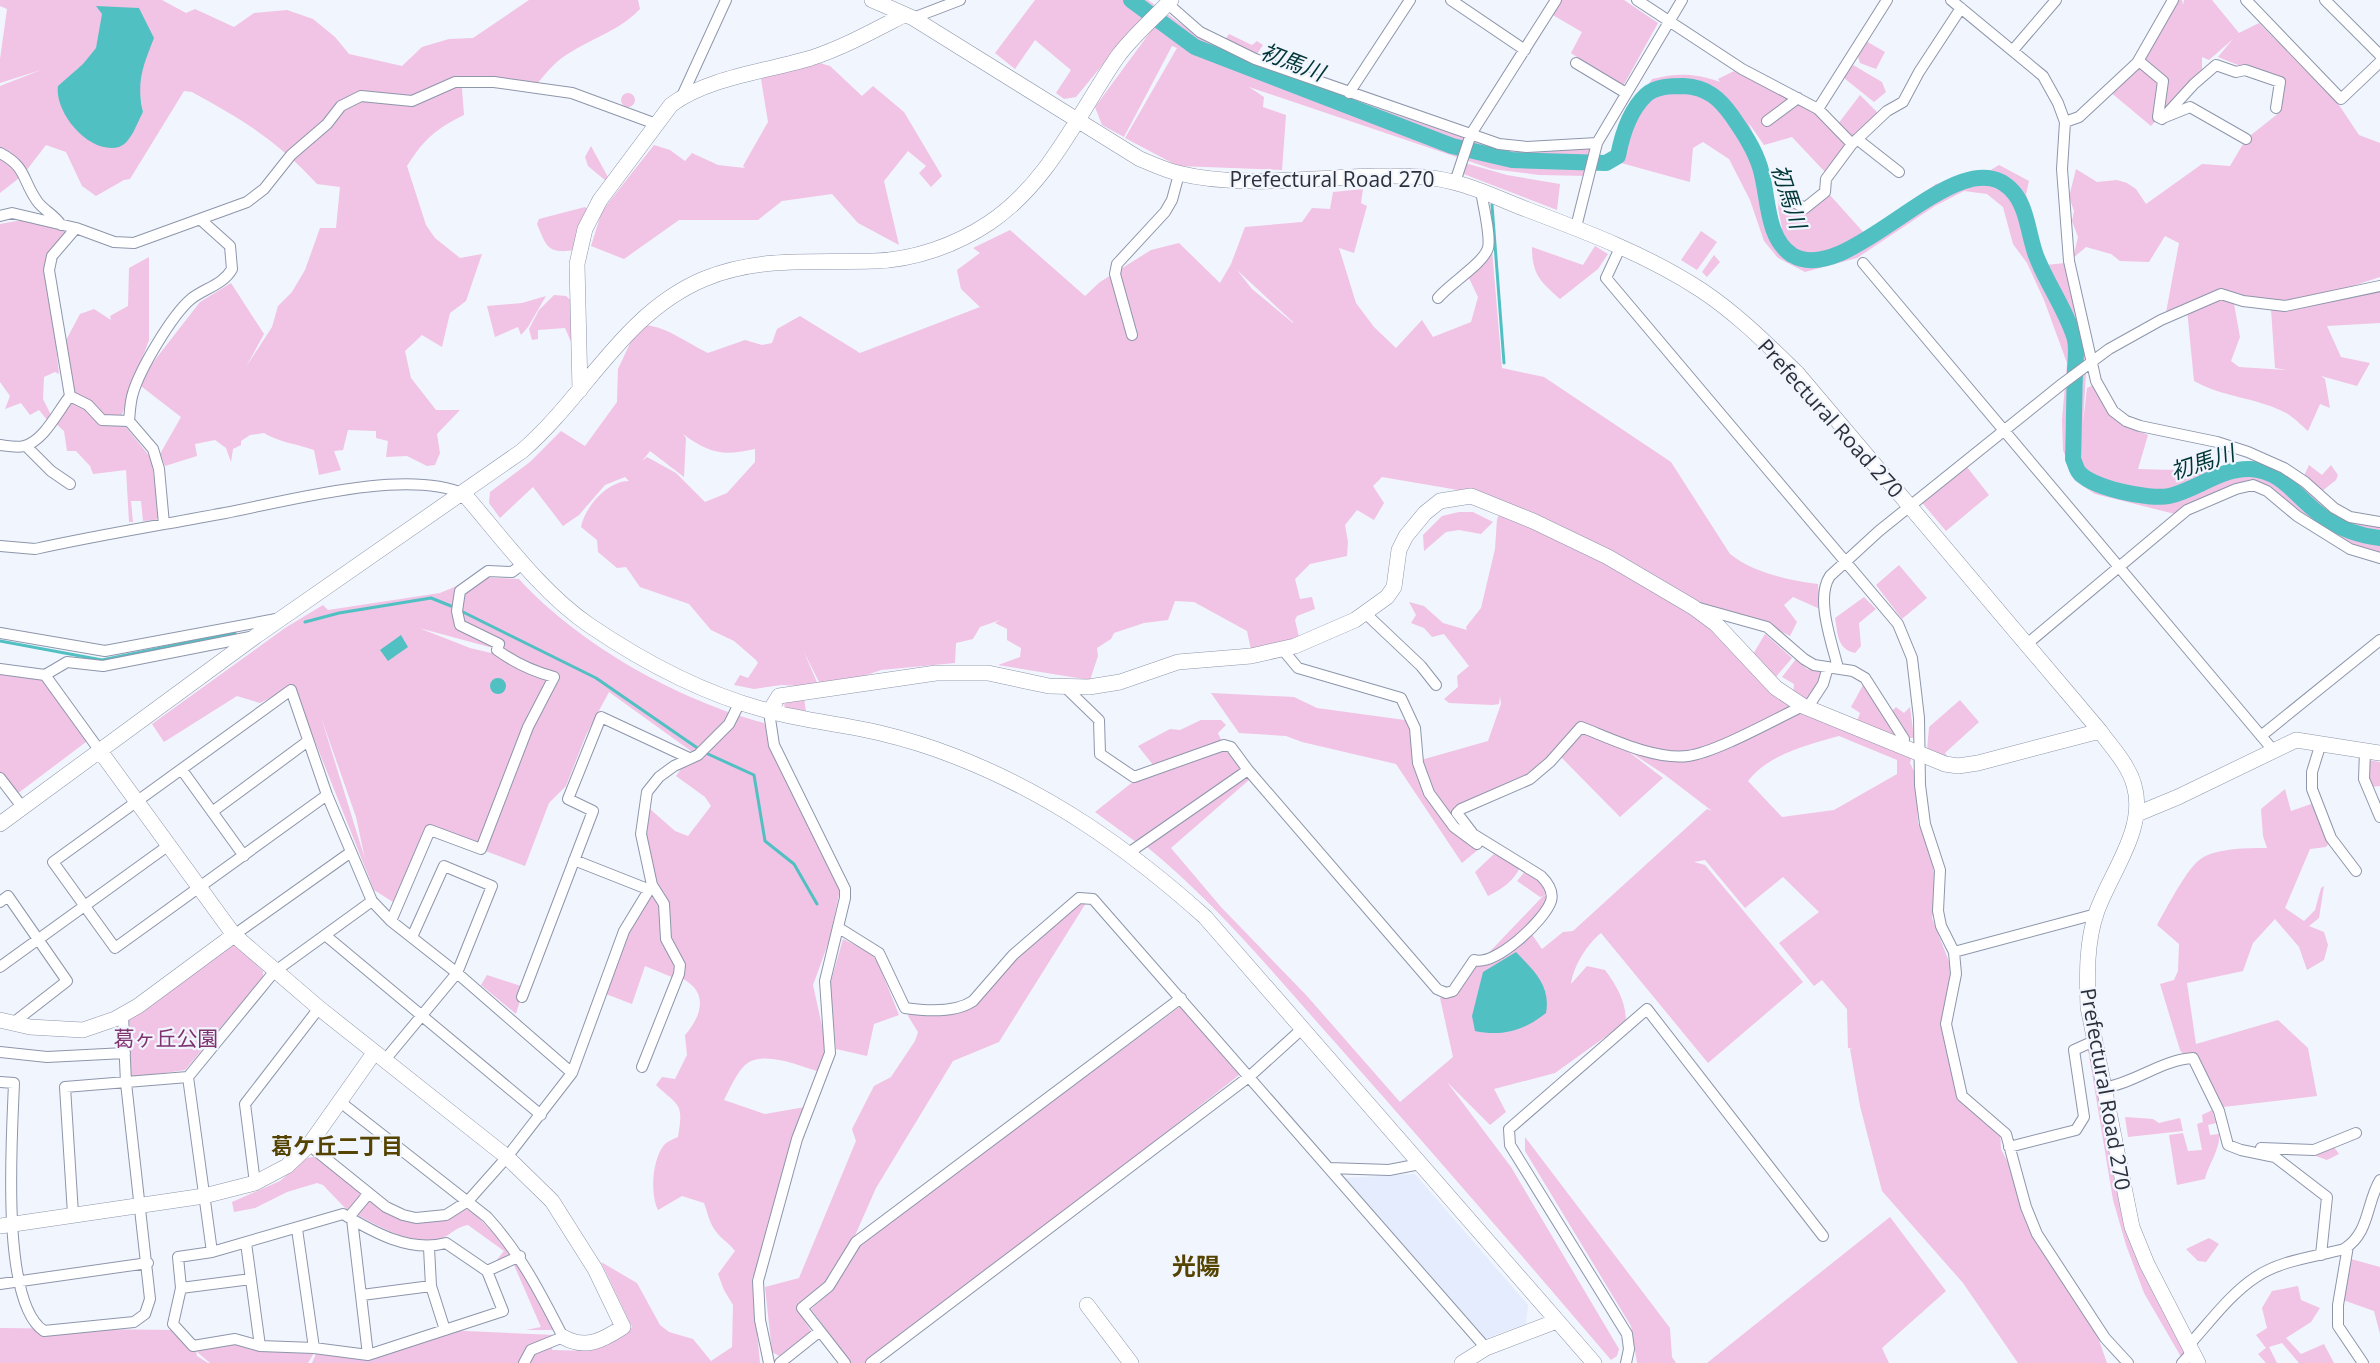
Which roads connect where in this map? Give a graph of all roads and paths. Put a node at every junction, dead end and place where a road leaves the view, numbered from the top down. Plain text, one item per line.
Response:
1 (726, 0) edge
2 (872, 0) edge
3 (960, 0) edge
4 (1410, 0) edge
5 (1450, 0) edge
6 (1556, 0) edge
7 (1637, 0) edge
8 (1682, 0) edge
9 (1887, 0) edge
10 (1952, 0) edge
11 (2056, 0) edge
12 (2173, 0) edge
13 (2246, 0) edge
14 (2325, 0) edge
15 (1168, 4) edge
16 (1961, 8) junction
17 (908, 17) junction
18 (1668, 20) junction
19 (2014, 49) junction
20 (1525, 50) junction
21 (2380, 55) edge
22 (2139, 61) junction
23 (2380, 62) edge
24 (1576, 63) dead end
25 (1349, 93) junction
26 (1626, 93) junction
27 (682, 96) junction
28 (1798, 98) junction
29 (2276, 108) dead end
30 (1818, 109) junction
31 (2162, 119) junction
32 (1077, 121) junction
33 (1767, 121) dead end
34 (2065, 122) junction
35 (656, 124) junction
36 (1471, 135) junction
37 (2246, 139) dead end
38 (1854, 142) junction
39 (1596, 146) junction
40 (0, 153) edge
41 (1899, 172) dead end
42 (1179, 174) junction
43 (1455, 182) junction
44 (1482, 191) junction
45 (1792, 201) dead end
46 (0, 216) edge
47 (201, 220) junction
48 (62, 225) junction
49 (1576, 227) junction
50 (76, 228) junction
51 (1620, 248) junction
52 (1863, 263) dead end
53 (2380, 286) edge
54 (1438, 298) dead end
55 (1132, 335) dead end
56 (2093, 362) junction
57 (580, 390) junction
58 (70, 396) junction
59 (129, 421) junction
60 (2004, 430) junction
61 (0, 445) edge
62 (26, 446) junction
63 (70, 484) dead end
64 (464, 494) junction
65 (1910, 506) junction
66 (2380, 522) edge
67 (164, 524) junction
68 (0, 546) edge
69 (2380, 558) edge
70 (1846, 562) junction
71 (524, 563) junction
72 (2119, 567) junction
73 (1693, 607) junction
74 (1365, 613) junction
75 (282, 618) junction
76 (0, 633) edge
77 (256, 636) junction
78 (2380, 639) edge
79 (2027, 644) junction
80 (1283, 650) junction
81 (1833, 668) junction
82 (0, 669) edge
83 (45, 675) junction
84 (1436, 685) dead end
85 (1066, 688) junction
86 (740, 702) junction
87 (1806, 706) junction
88 (769, 712) junction
89 (2100, 731) junction
90 (2261, 736) junction
91 (308, 741) junction
92 (2321, 743) junction
93 (1903, 747) junction
94 (2273, 750) junction
95 (100, 751) junction
96 (2372, 752) edge
97 (1919, 753) junction
98 (689, 758) junction
99 (182, 770) junction
100 (1248, 770) junction
101 (0, 778) edge
102 (327, 795) junction
103 (138, 803) junction
104 (22, 808) junction
105 (212, 812) junction
106 (2137, 814) junction
107 (2380, 817) edge
108 (0, 824) edge
109 (169, 845) junction
110 (351, 852) junction
111 (1130, 852) junction
112 (244, 856) junction
113 (1506, 856) junction
114 (574, 860) junction
115 (2356, 872) dead end
116 (200, 888) junction
117 (651, 888) junction
118 (372, 901) junction
119 (0, 902) edge
120 (85, 906) junction
121 (2096, 914) junction
122 (391, 921) junction
123 (839, 928) junction
124 (234, 935) junction
125 (325, 935) junction
126 (412, 937) junction
127 (38, 940) junction
128 (1954, 952) junction
129 (0, 967) edge
130 (274, 972) junction
131 (457, 973) junction
132 (522, 997) dead end
133 (1181, 998) junction
134 (319, 1008) junction
135 (123, 1015) junction
136 (422, 1015) junction
137 (6, 1022) edge
138 (1303, 1028) junction
139 (2094, 1041) junction
140 (0, 1052) edge
141 (125, 1053) junction
142 (379, 1057) junction
143 (642, 1067) dead end
144 (572, 1073) junction
145 (1250, 1076) junction
146 (188, 1077) junction
147 (0, 1082) edge
148 (126, 1083) junction
149 (2103, 1088) junction
150 (339, 1101) junction
151 (541, 1115) junction
152 (2356, 1133) dead end
153 (2228, 1144) junction
154 (309, 1145) junction
155 (2009, 1147) junction
156 (507, 1157) junction
157 (1420, 1164) junction
158 (1329, 1168) junction
159 (2380, 1180) edge
160 (255, 1183) junction
161 (369, 1193) junction
162 (204, 1196) junction
163 (468, 1201) junction
164 (140, 1205) junction
165 (73, 1214) junction
166 (350, 1218) junction
167 (4, 1226) edge
168 (297, 1229) junction
169 (1823, 1236) dead end
170 (246, 1243) junction
171 (2348, 1246) junction
172 (429, 1248) junction
173 (212, 1252) junction
174 (2321, 1255) junction
175 (520, 1256) junction
176 (148, 1263) junction
177 (487, 1271) junction
178 (250, 1279) junction
179 (15, 1281) junction
180 (0, 1284) edge
181 (431, 1286) junction
182 (181, 1288) junction
183 (362, 1295) junction
184 (1087, 1305) dead end
185 (1557, 1321) junction
186 (445, 1330) junction
187 (820, 1331) junction
188 (563, 1337) junction
189 (260, 1347) junction
190 (314, 1348) junction
191 (1486, 1348) junction
192 (368, 1355) junction
193 (2190, 1356) edge
194 (524, 1363) edge
195 (769, 1363) edge
196 (780, 1363) edge
197 (845, 1363) edge
198 (870, 1363) edge
199 (1131, 1363) edge
200 (1462, 1363) edge
201 (1594, 1363) edge
202 (1626, 1363) edge
203 (2128, 1363) edge
204 (2363, 1363) edge

1 - 27 street
2 - 17 street, Prefectural Road 270
3 - 17 street
4 - 25 street
5 - 20 street
6 - 20 street
7 - 18 street
8 - 18 street
9 - 30 street
10 - 16 street
11 - 19 street
12 - 22 street
13 - 23 street
14 - 21 street
15 - 25 street
15 - 32 street
16 - 19 street
16 - 38 street
17 - 27 street
17 - 32 street, Prefectural Road 270
18 - 26 street
18 - 28 street
19 - 34 street
20 - 36 street
22 - 31 street
22 - 34 street
24 - 26 street
25 - 36 street
26 - 39 street
27 - 35 street
28 - 30 street
28 - 33 street
29 - 31 street
30 - 38 street
31 - 37 street
32 - 42 street, Prefectural Road 270
32 - 57 street
34 - 56 street
35 - 47 street
35 - 57 street
36 - 39 street
36 - 43 street
38 - 41 street
38 - 45 street
39 - 49 street
40 - 48 street
42 - 43 street, Prefectural Road 270
42 - 55 street
43 - 44 street, Prefectural Road 270
44 - 49 street, Prefectural Road 270
44 - 54 street
46 - 48 street
47 - 50 street
47 - 59 street
48 - 50 street
49 - 51 street, Prefectural Road 270
50 - 58 street
51 - 65 street, Prefectural Road 270
51 - 70 street
52 - 60 street
53 - 56 street
56 - 60 street
56 - 66 street
57 - 64 street
58 - 59 street
58 - 62 street
59 - 67 street
60 - 65 street
60 - 72 street
61 - 62 street
62 - 63 street
64 - 67 street
64 - 71 street
64 - 75 street
65 - 70 street
65 - 79 street, Prefectural Road 270
67 - 68 street
69 - 72 street
70 - 81 street
70 - 97 street
71 - 86 street
71 - 122 street
72 - 79 street
72 - 90 street
73 - 74 street
73 - 81 street
73 - 87 street
74 - 80 street
74 - 84 street
75 - 76 street
75 - 77 street
77 - 83 street
77 - 95 street
78 - 90 street
79 - 89 street, Prefectural Road 270
80 - 85 street
80 - 113 street
81 - 87 street
81 - 93 street
82 - 83 street
83 - 95 street
85 - 88 street
85 - 100 street
86 - 88 street
86 - 98 street
87 - 93 street
87 - 113 street
88 - 111 street
88 - 123 street
89 - 97 street
89 - 106 street, Prefectural Road 270
90 - 94 street
91 - 99 street
91 - 102 street
91 - 105 street
92 - 94 street
92 - 96 street
92 - 115 street
93 - 97 street
94 - 106 street
95 - 103 street
95 - 104 street
96 - 107 street
97 - 128 street
98 - 114 street
98 - 117 street
99 - 103 street
99 - 105 street
100 - 111 street
100 - 113 street
101 - 104 street
102 - 110 street
102 - 112 street
103 - 109 street
103 - 120 street
104 - 108 street
105 - 112 street
106 - 121 street, Prefectural Road 270
109 - 116 street
109 - 120 street
110 - 118 street
110 - 124 street
111 - 138 street
112 - 116 street
114 - 117 street
114 - 132 street
116 - 120 street
116 - 124 street
117 - 143 street
117 - 144 street
118 - 122 street
118 - 125 street
119 - 127 street
120 - 127 street
121 - 128 street
121 - 139 street, Prefectural Road 270
122 - 126 street
123 - 133 street
123 - 195 street
124 - 130 street
124 - 135 street
125 - 130 street
125 - 136 street
126 - 131 street
126 - 131 street
127 - 129 street
127 - 137 street
128 - 155 street
130 - 134 street
130 - 146 street
131 - 136 street
131 - 144 street
133 - 145 street
133 - 187 street
134 - 142 street
134 - 160 street
135 - 137 street
135 - 141 street
136 - 142 street
136 - 151 street
138 - 145 street
138 - 157 street
139 - 149 street, Prefectural Road 270
139 - 155 street
140 - 141 street
141 - 148 street
142 - 150 street
142 - 156 street
144 - 151 street
145 - 158 street
145 - 198 street
146 - 148 street
146 - 162 street
147 - 167 street
148 - 164 street
148 - 165 street
149 - 153 street
149 - 193 street, Prefectural Road 270
150 - 154 street
150 - 163 street
151 - 156 street
152 - 153 street
153 - 174 street
154 - 160 street
154 - 161 street
155 - 203 street
156 - 163 street
156 - 188 street
157 - 158 street
157 - 185 street
158 - 191 street
159 - 171 street
160 - 162 street
161 - 163 street
161 - 166 street
162 - 164 street
162 - 173 street
163 - 175 street
164 - 165 street
164 - 176 street
165 - 167 street
166 - 168 street
166 - 172 street
166 - 183 street
167 - 179 street
168 - 170 street
168 - 190 street
169 - 202 street
170 - 173 street
170 - 178 street
171 - 174 street
171 - 204 street
172 - 177 street
172 - 181 street
173 - 182 street
174 - 193 street
175 - 177 street
175 - 188 street
176 - 179 street
176 - 179 street
177 - 186 street
178 - 182 street
178 - 189 street
179 - 180 street
181 - 183 street
181 - 186 street
182 - 189 street
183 - 192 street
184 - 199 street
185 - 191 street
185 - 201 street
186 - 192 street
187 - 196 street
187 - 197 street
188 - 194 street
189 - 190 street
190 - 192 street
191 - 200 street

